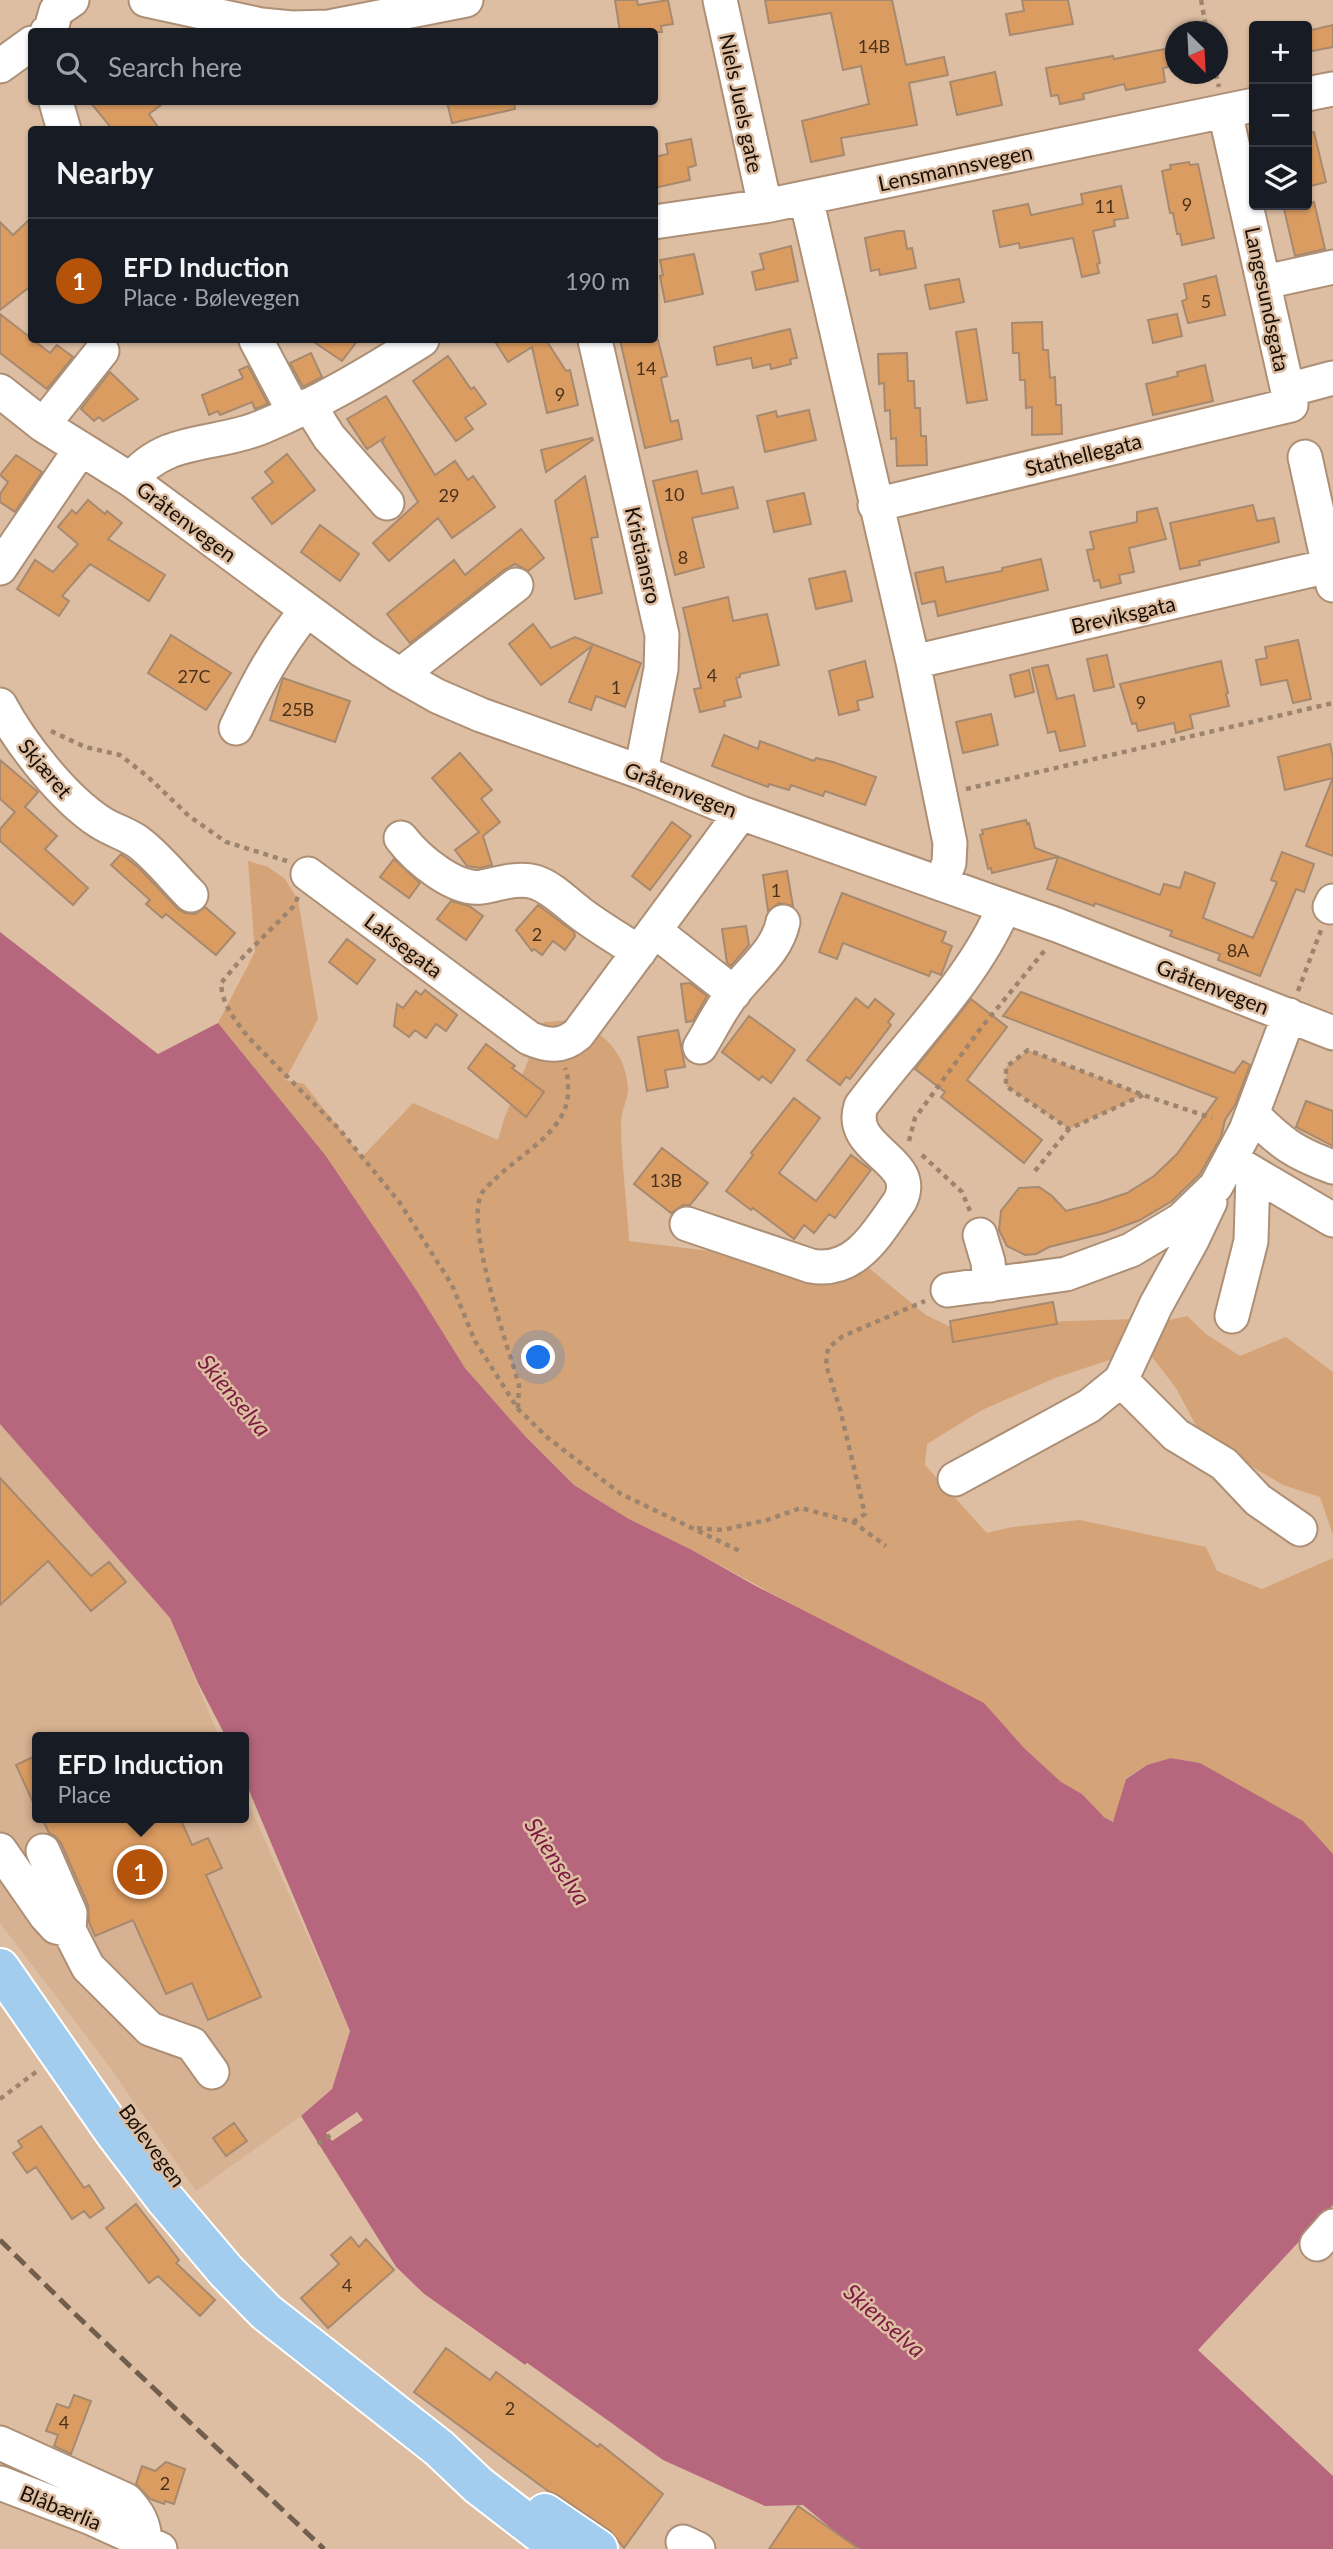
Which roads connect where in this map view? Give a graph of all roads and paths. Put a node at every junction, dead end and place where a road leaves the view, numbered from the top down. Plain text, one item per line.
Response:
1 (146, 0) edge
2 (466, 0) edge
3 (720, 0) edge
4 (1201, 0) edge
5 (1205, 21) edge
6 (28, 41) edge
7 (0, 66) edge
8 (1333, 89) edge
9 (1312, 93) edge
10 (57, 105) edge
11 (1240, 109) edge
12 (63, 126) edge
13 (806, 198) junction
14 (765, 206) junction
15 (658, 221) edge
16 (1333, 267) edge
17 (1265, 282) junction
18 (258, 343) edge
19 (417, 343) edge
20 (596, 343) edge
21 (102, 351) dead end
22 (1333, 378) edge
23 (0, 391) edge
24 (1289, 398) junction
25 (301, 409) junction
26 (43, 425) junction
27 (80, 450) junction
28 (1305, 457) dead end
29 (131, 480) junction
30 (387, 503) dead end
31 (875, 505) junction
32 (0, 568) edge
33 (1332, 572) edge
34 (516, 585) dead end
35 (306, 611) junction
36 (913, 662) junction
37 (400, 675) junction
38 (1333, 703) edge
39 (0, 705) edge
40 (45, 728) dead end
41 (236, 728) dead end
42 (641, 772) junction
43 (940, 796) junction
44 (741, 813) junction
45 (401, 838) dead end
46 (308, 874) junction
47 (941, 883) junction
48 (191, 895) dead end
49 (1331, 904) edge
50 (1004, 907) junction
51 (783, 922) dead end
52 (1057, 925) junction
53 (647, 941) junction
54 (734, 993) junction
55 (1289, 1016) junction
56 (1333, 1032) edge
57 (555, 1045) junction
58 (700, 1048) dead end
59 (1143, 1095) junction
60 (1252, 1114) junction
61 (1212, 1118) dead end
62 (1069, 1129) junction
63 (1333, 1167) edge
64 (1035, 1171) dead end
65 (1233, 1173) junction
66 (1332, 1219) edge
67 (687, 1224) dead end
68 (979, 1235) joint
69 (990, 1285) junction
70 (948, 1290) joint
71 (1232, 1316) dead end
72 (1121, 1380) junction
73 (518, 1409) junction
74 (955, 1479) dead end
75 (853, 1522) junction
76 (692, 1528) junction
77 (1300, 1529) dead end
78 (886, 1546) dead end
79 (742, 1552) dead end
80 (0, 1850) edge
81 (43, 1851) dead end
82 (69, 1930) junction
83 (0, 1943) edge
84 (0, 1968) edge
85 (63, 2053) junction
86 (212, 2072) dead end
87 (0, 2099) edge
88 (332, 2134) dead end
89 (318, 2144) dead end
90 (1, 2443) edge
91 (439, 2448) junction
92 (0, 2483) edge
93 (152, 2545) edge
94 (561, 2549) edge
95 (598, 2549) edge

1 - 2 street
3 - 14 street, Niels Juels gate
4 - 5 path
6 - 7 street
8 - 9 street
10 - 12 street
11 - 13 street, Lensmannsvegen
11 - 17 street, Langesundsgata
13 - 14 street, Lensmannsvegen
13 - 31 street
14 - 15 street, Lensmannsvegen
16 - 17 street
17 - 24 street, Langesundsgata
18 - 25 street
19 - 25 street
20 - 42 street, Kristiansro
21 - 26 street
22 - 24 street, Stathellegata
23 - 26 street, Gråtenvegen
24 - 31 street, Stathellegata
25 - 29 street
25 - 30 street
26 - 27 street, Gråtenvegen
27 - 29 street, Gråtenvegen
27 - 32 street
28 - 33 street
29 - 35 street, Gråtenvegen
31 - 36 street
33 - 36 street, Breviksgata
34 - 37 street
35 - 37 street, Gråtenvegen
35 - 41 street
36 - 43 street
37 - 42 street, Gråtenvegen
38 - 43 path
39 - 48 street, Skjæret
40 - 46 path
42 - 44 street, Gråtenvegen
43 - 47 street
44 - 47 street, Gråtenvegen
44 - 53 street
45 - 53 street
46 - 57 street, Laksegata
46 - 73 path
47 - 50 street, Gråtenvegen
49 - 55 path
50 - 52 street, Gråtenvegen
50 - 67 street
51 - 54 street
52 - 55 street, Gråtenvegen
52 - 68 path
53 - 54 street
53 - 57 street
54 - 58 street
55 - 56 street, Gråtenvegen
55 - 60 street
57 - 73 path
59 - 61 path
59 - 62 path
59 - 62 path
60 - 63 street
60 - 65 street
62 - 64 path
65 - 66 street
65 - 69 street
65 - 71 street
65 - 72 street
68 - 69 street
69 - 70 street
70 - 75 path
72 - 74 street
72 - 77 street
73 - 76 path
75 - 76 path
75 - 78 path
76 - 79 path
80 - 82 street
81 - 82 street
82 - 86 street
83 - 85 main road, Bølevegen
84 - 85 main road, Bølevegen
85 - 87 path
85 - 91 main road, Bølevegen
88 - 89 path
90 - 93 street
91 - 94 main road, Bølevegen
91 - 95 main road, Bølevegen
92 - 93 street, Blåbærlia

